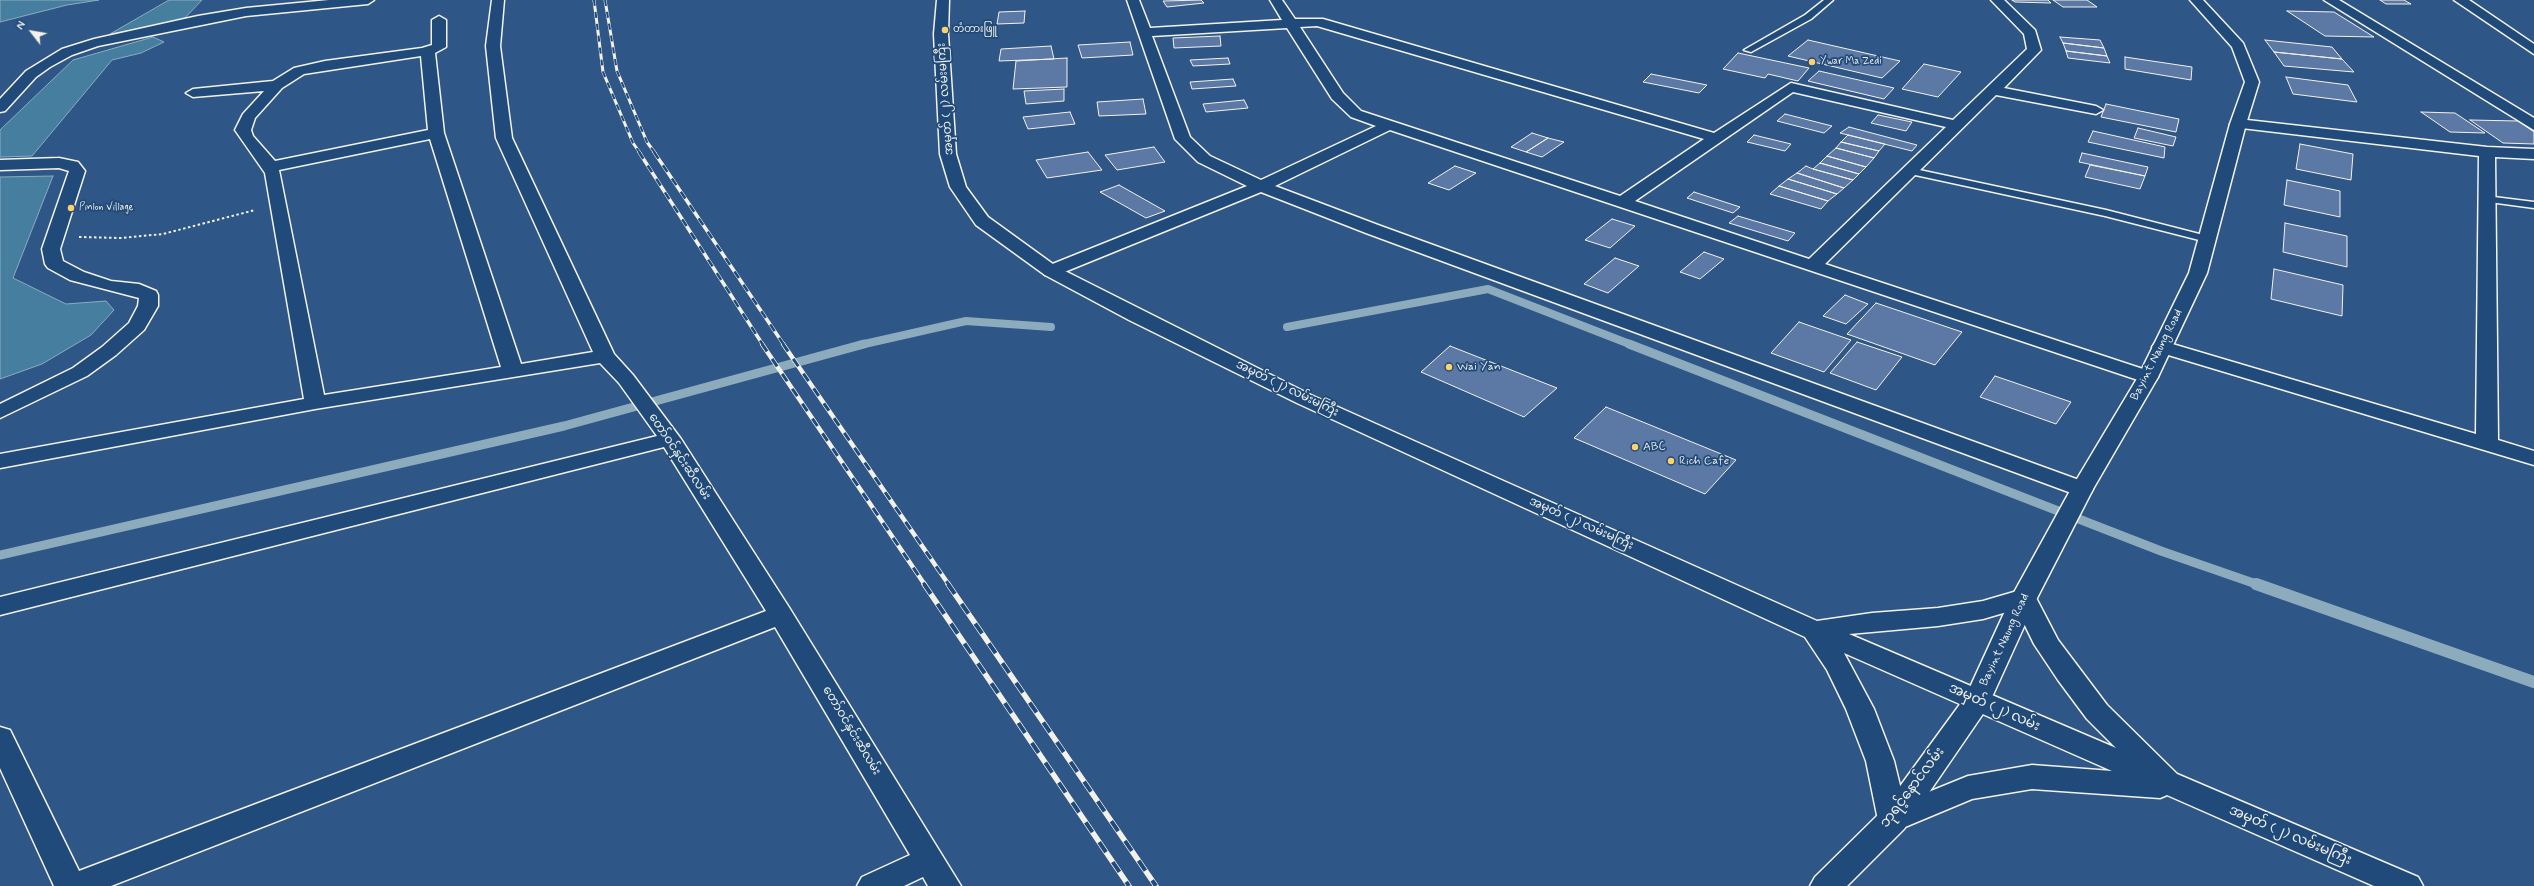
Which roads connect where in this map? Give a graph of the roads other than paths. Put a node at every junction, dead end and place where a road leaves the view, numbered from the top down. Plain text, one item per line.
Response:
1 (368, 0) edge
2 (498, 0) edge
3 (943, 0) edge
4 (1132, 0) edge
5 (1276, 0) edge
6 (1829, 0) edge
7 (1997, 0) edge
8 (2196, 0) edge
9 (2330, 0) edge
10 (2460, 0) edge
11 (211, 5) dead end
12 (198, 20) junction
13 (439, 20) dead end
14 (1291, 22) junction
15 (1144, 32) junction
16 (1748, 50) dead end
17 (2534, 50) edge
18 (424, 52) junction
19 (277, 85) junction
20 (1993, 90) junction
21 (193, 93) dead end
22 (0, 108) edge
23 (2096, 110) dead end
24 (2238, 124) junction
25 (2534, 125) edge
26 (1387, 126) junction
27 (1956, 126) junction
28 (436, 133) junction
29 (1716, 138) junction
30 (2487, 152) junction
31 (2534, 154) edge
32 (0, 165) edge
33 (270, 167) junction
34 (1910, 171) junction
35 (1261, 186) junction
36 (2486, 199) junction
37 (1621, 203) junction
38 (2534, 205) edge
39 (2207, 239) junction
40 (1812, 266) junction
41 (1051, 271) junction
42 (2162, 347) junction
43 (605, 356) junction
44 (513, 371) junction
45 (2148, 377) junction
46 (314, 403) junction
47 (0, 412) edge
48 (670, 439) junction
49 (2487, 444) junction
50 (2534, 458) edge
51 (0, 461) edge
52 (2082, 489) junction
53 (2024, 598) junction
54 (0, 606) edge
55 (781, 615) junction
56 (1814, 630) junction
57 (1977, 701) junction
58 (0, 738) edge
59 (2173, 787) junction
60 (1893, 820) junction
61 (929, 860) junction
62 (70, 886) edge
63 (76, 886) edge
64 (873, 886) edge
65 (945, 886) edge
66 (1826, 886) edge
67 (2407, 886) edge

1 - 12 street
2 - 43 street, တော်ဝင်နှင်းဆီလမ်း
3 - 41 street, အမှတ် (၂) လမ်းမကြီး
4 - 15 street
5 - 14 street
6 - 16 lane
7 - 20 street
8 - 24 street, Bayint Naung Road
9 - 25 street
10 - 17 street
11 - 12 street
12 - 22 street
13 - 18 street
14 - 15 street
14 - 26 street
14 - 29 street
15 - 35 street
18 - 19 street
18 - 28 street
19 - 21 street
19 - 33 street
20 - 23 street
20 - 27 street
24 - 30 street
24 - 39 street, Bayint Naung Road
26 - 35 street
26 - 37 street
27 - 29 street
27 - 34 street
28 - 33 street
28 - 44 street
29 - 37 street
30 - 31 street
30 - 36 street
32 - 47 street
33 - 46 street
34 - 39 lane
34 - 40 street
35 - 41 street
35 - 52 street
36 - 38 lane
36 - 49 street
37 - 40 street
39 - 42 street, Bayint Naung Road
40 - 45 street
41 - 56 street, အမှတ် (၂) လမ်းမကြီး
42 - 45 street, Bayint Naung Road
42 - 49 street
43 - 44 street
43 - 48 street, တော်ဝင်နှင်းဆီလမ်း
44 - 46 street
45 - 52 street, Bayint Naung Road
46 - 51 street
48 - 54 street
48 - 55 street, တော်ဝင်နှင်းဆီလမ်း
49 - 50 street
52 - 53 street, Bayint Naung Road
53 - 56 street
53 - 57 street, Bayint Naung Road
53 - 59 street
55 - 61 street, တော်ဝင်နှင်းဆီလမ်း
55 - 63 street
56 - 57 street, အမှတ် (၂) လမ်း
56 - 60 street
57 - 59 street, အမှတ် (၂) လမ်း
57 - 60 street, ဘုရင့်နောင်လမ်း
58 - 62 street
59 - 60 street
59 - 67 street, အမှတ် (၂) လမ်းမကြီး
60 - 66 street, ဘုရင့်နောင်လမ်း
61 - 64 street
61 - 65 street, တော်ဝင်နှင်းဆီလမ်း

